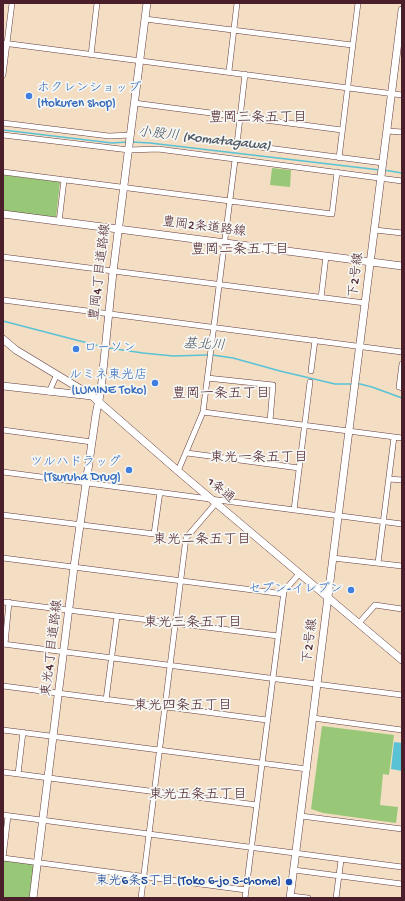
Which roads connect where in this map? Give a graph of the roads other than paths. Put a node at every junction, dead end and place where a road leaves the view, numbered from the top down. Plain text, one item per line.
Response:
1 (12, 3) edge
2 (98, 3) edge
3 (147, 3) edge
4 (237, 3) edge
5 (358, 3) edge
6 (402, 10) edge
7 (145, 19) junction
8 (234, 30) junction
9 (5, 43) edge
10 (352, 45) junction
11 (91, 55) junction
12 (140, 61) junction
13 (229, 72) junction
14 (245, 74) junction
15 (3, 75) edge
16 (347, 87) junction
17 (392, 93) junction
18 (402, 94) edge
19 (134, 103) junction
20 (240, 116) junction
21 (3, 123) edge
22 (342, 130) junction
23 (387, 131) junction
24 (402, 132) edge
25 (3, 134) edge
26 (131, 136) junction
27 (129, 148) junction
28 (339, 158) junction
29 (235, 160) junction
30 (382, 171) junction
31 (3, 172) edge
32 (336, 172) junction
33 (64, 180) junction
34 (402, 181) edge
35 (124, 187) junction
36 (230, 201) junction
37 (3, 214) edge
38 (59, 222) junction
39 (119, 229) junction
40 (375, 230) junction
41 (402, 233) edge
42 (224, 243) junction
43 (326, 256) junction
44 (3, 257) edge
45 (370, 261) junction
46 (402, 266) edge
47 (113, 272) junction
48 (219, 285) junction
49 (322, 298) junction
50 (3, 300) edge
51 (365, 303) junction
52 (108, 314) junction
53 (214, 327) junction
54 (3, 339) edge
55 (315, 340) junction
56 (360, 346) junction
57 (402, 352) edge
58 (402, 364) edge
59 (311, 371) dead end
60 (57, 374) junction
61 (207, 378) junction
62 (310, 382) dead end
63 (3, 386) edge
64 (402, 388) edge
65 (49, 392) junction
66 (92, 396) junction
67 (98, 402) junction
68 (203, 412) junction
69 (270, 421) junction
70 (305, 425) junction
71 (3, 430) edge
72 (349, 431) junction
73 (394, 437) junction
74 (402, 438) edge
75 (92, 442) junction
76 (187, 453) junction
77 (300, 468) junction
78 (178, 471) junction
79 (3, 472) edge
80 (388, 479) junction
81 (402, 480) edge
82 (87, 483) junction
83 (160, 492) junction
84 (213, 501) junction
85 (294, 510) junction
86 (3, 515) edge
87 (338, 515) junction
88 (383, 521) junction
89 (402, 524) edge
90 (80, 525) junction
91 (3, 558) edge
92 (333, 558) junction
93 (378, 563) junction
94 (402, 566) edge
95 (74, 567) junction
96 (299, 574) junction
97 (181, 581) junction
98 (284, 594) junction
99 (328, 597) junction
100 (3, 602) edge
101 (10, 602) junction
102 (402, 609) edge
103 (70, 610) junction
104 (117, 616) junction
105 (176, 623) junction
106 (359, 623) junction
107 (278, 636) junction
108 (4, 644) edge
109 (64, 651) junction
110 (112, 657) junction
111 (402, 660) edge
112 (170, 665) junction
113 (273, 678) junction
114 (317, 684) junction
115 (3, 686) edge
116 (59, 694) junction
117 (402, 695) edge
118 (106, 700) junction
119 (165, 708) junction
120 (313, 718) junction
121 (268, 720) junction
122 (3, 730) edge
123 (402, 730) edge
124 (23, 732) junction
125 (53, 736) junction
126 (159, 750) junction
127 (262, 762) junction
128 (307, 769) junction
129 (3, 772) edge
130 (18, 774) junction
131 (48, 778) junction
132 (154, 792) junction
133 (257, 805) junction
134 (5, 815) edge
135 (301, 816) junction
136 (43, 820) junction
137 (402, 829) edge
138 (149, 834) junction
139 (251, 848) junction
140 (296, 854) junction
141 (3, 858) edge
142 (341, 860) junction
143 (38, 863) junction
144 (402, 867) edge
145 (294, 870) junction
146 (144, 876) junction
147 (339, 876) junction
148 (402, 884) edge
149 (246, 890) junction
150 (290, 897) edge
151 (33, 898) edge
152 (141, 898) edge
153 (245, 898) edge
154 (308, 898) edge
155 (336, 898) edge

1 - 9 street
2 - 11 street
3 - 7 street
4 - 8 street
5 - 10 street
6 - 17 street, 下2号線
7 - 8 street
7 - 12 street
8 - 10 street
8 - 13 street
9 - 11 street
9 - 15 street
10 - 16 street
11 - 12 street
12 - 13 street
12 - 19 street
13 - 14 street
14 - 16 street
14 - 20 street
16 - 17 street
16 - 22 street
17 - 18 street
17 - 23 street, 下2号線
19 - 20 street
19 - 26 street
20 - 22 street
20 - 28 street
21 - 26 street
22 - 28 street
23 - 24 street
23 - 30 street, 下2号線
25 - 27 street
26 - 27 street, 豊岡4丁目道路線
27 - 29 street
27 - 35 street, 豊岡4丁目道路線
28 - 30 street
29 - 32 street
29 - 36 street
30 - 32 street
30 - 34 street
30 - 40 street, 下2号線
31 - 33 street
32 - 36 street
33 - 35 street
33 - 38 street
35 - 36 street
35 - 39 street, 豊岡4丁目道路線
36 - 42 street
37 - 38 street, 豊岡2条道路線
38 - 39 street, 豊岡2条道路線
39 - 42 street, 豊岡2条道路線
39 - 47 street, 豊岡4丁目道路線
40 - 41 street
40 - 45 street, 下2号線
42 - 43 street, 豊岡2条道路線
42 - 48 street
43 - 45 street, 豊岡2条道路線
43 - 49 street
44 - 47 street
45 - 46 street, 豊岡2条道路線
45 - 51 street, 下2号線
47 - 48 street
47 - 52 street, 豊岡4丁目道路線
48 - 49 street
48 - 53 street
49 - 51 street
50 - 52 street
51 - 56 street, 下2号線
52 - 53 street
52 - 67 street, 豊岡4丁目道路線
53 - 55 street
53 - 61 street
54 - 60 street, 1条通
55 - 56 street
55 - 59 street
56 - 57 street
56 - 72 street, 下2号線
58 - 64 street
60 - 65 street
60 - 66 street, 1条通
61 - 68 street
61 - 69 street
62 - 70 street
63 - 65 street
65 - 66 street
66 - 67 street, 1条通
67 - 75 street, 東光4丁目道路線
67 - 78 street, 1条通
68 - 69 street
68 - 76 street
69 - 70 street
70 - 72 street
70 - 77 street
71 - 75 street
72 - 73 street
72 - 87 street, 下2号線
73 - 74 street
73 - 80 street
75 - 82 street, 東光4丁目道路線
76 - 77 street
76 - 78 street
77 - 85 street
78 - 84 street, 1条通
79 - 82 street
80 - 81 street
80 - 88 street
82 - 83 street
82 - 90 street, 東光4丁目道路線
83 - 84 street
83 - 90 street
84 - 85 street
84 - 96 street, 1条通
84 - 97 street
85 - 87 street
86 - 90 street
87 - 88 street
87 - 92 street, 下2号線
88 - 89 street
88 - 93 street
90 - 95 street, 東光4丁目道路線
91 - 95 street
92 - 93 street
92 - 99 street, 下2号線
93 - 94 street
95 - 97 street
95 - 103 street, 東光4丁目道路線
96 - 98 street
96 - 99 street, 1条通
97 - 98 street
97 - 105 street
98 - 107 street
99 - 106 street, 1条通
99 - 114 street, 下2号線
100 - 101 street
101 - 103 street
101 - 108 street
102 - 106 street
103 - 104 street
103 - 109 street, 東光4丁目道路線
104 - 105 street
104 - 110 street
105 - 107 street
105 - 112 street
106 - 111 street, 1条通
107 - 113 street
108 - 109 street
109 - 110 street
109 - 116 street, 東光4丁目道路線
110 - 112 street
110 - 118 street
112 - 113 street
112 - 119 street
113 - 114 street
113 - 121 street
114 - 117 street
114 - 120 street, 下2号線
115 - 116 street
116 - 118 street
116 - 125 street, 東光4丁目道路線
118 - 119 street
119 - 121 street
119 - 126 street
120 - 123 street
120 - 128 street, 下2号線
121 - 127 street
122 - 124 street
124 - 125 street
124 - 130 street
125 - 126 street
125 - 131 street, 東光4丁目道路線
126 - 127 street
126 - 132 street
127 - 128 street
127 - 133 street
128 - 135 street, 下2号線
129 - 130 street
130 - 131 street
131 - 132 street
131 - 136 street, 東光4丁目道路線
132 - 133 street
132 - 138 street
133 - 139 street
134 - 136 street
134 - 141 street
135 - 137 street
135 - 140 street, 下2号線
136 - 138 street
136 - 143 street, 東光4丁目道路線
138 - 139 street
138 - 146 street
139 - 140 street
139 - 149 street
140 - 142 street
140 - 145 street, 下2号線
141 - 143 street
142 - 144 street
142 - 147 street
143 - 146 street
143 - 151 street, 東光4丁目道路線
145 - 147 street
145 - 150 street, 下2号線
146 - 149 street
146 - 152 street
147 - 148 street
147 - 155 street
149 - 153 street
150 - 154 street

